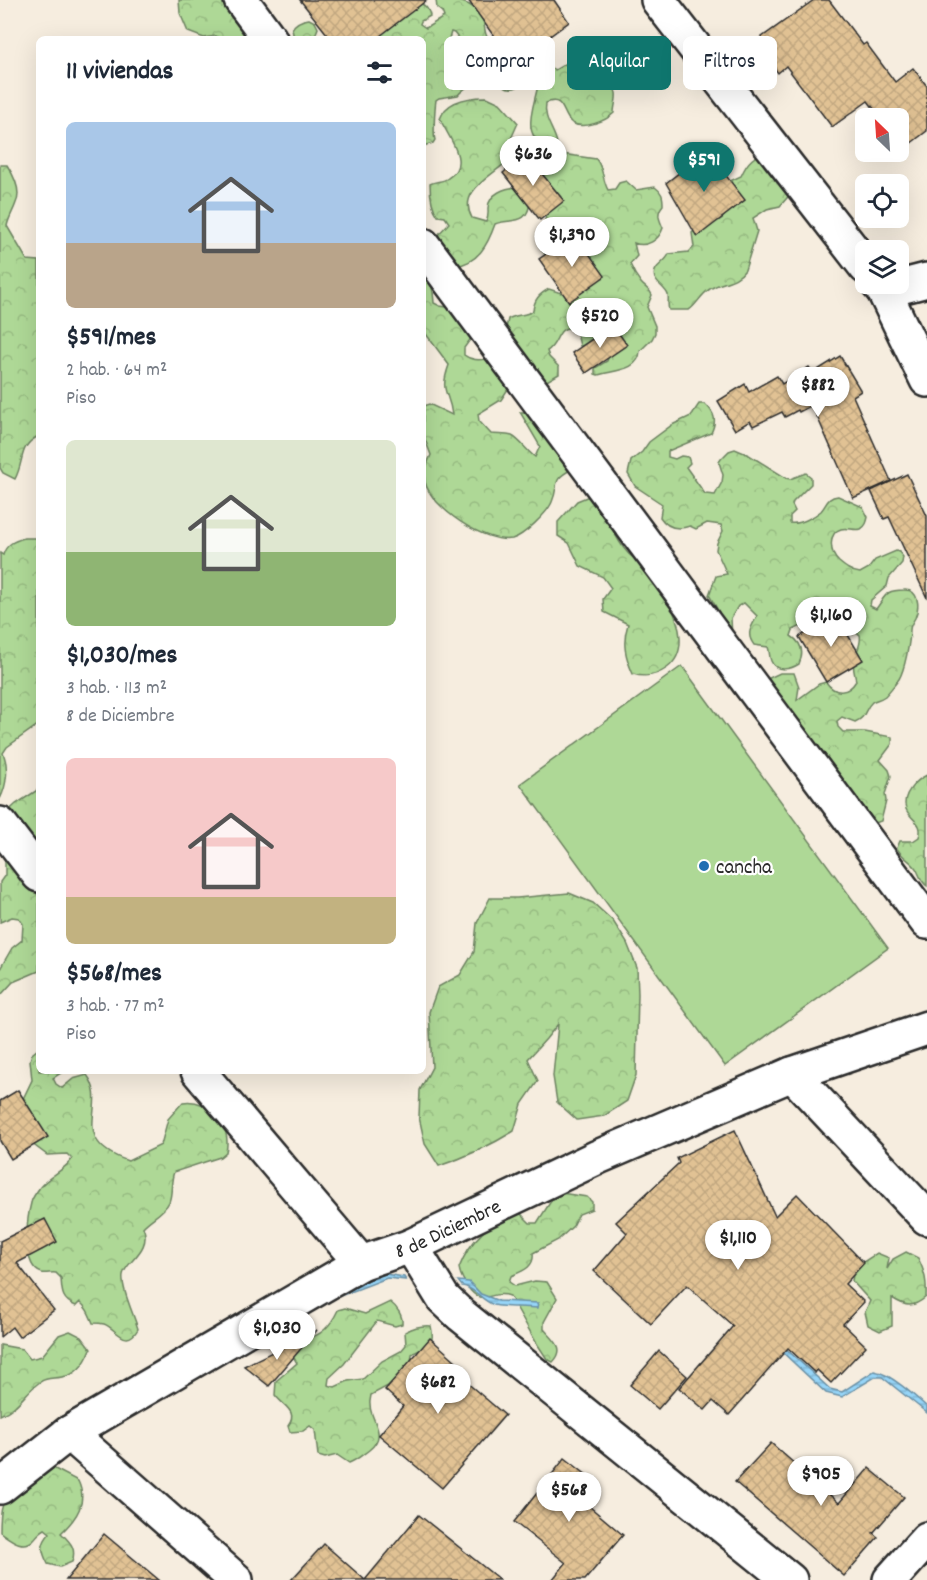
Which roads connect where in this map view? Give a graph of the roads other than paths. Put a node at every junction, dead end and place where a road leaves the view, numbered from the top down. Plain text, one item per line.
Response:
1 (241, 0) edge
2 (658, 0) edge
3 (268, 36) edge
4 (426, 249) edge
5 (855, 254) edge
6 (927, 279) edge
7 (909, 280) edge
8 (883, 294) edge
9 (927, 380) edge
10 (0, 824) edge
11 (36, 871) edge
12 (927, 922) edge
13 (927, 1028) edge
14 (201, 1074) edge
15 (792, 1074) junction
16 (927, 1218) edge
17 (411, 1246) junction
18 (361, 1263) junction
19 (69, 1434) junction
20 (0, 1487) edge
21 (927, 1539) edge
22 (236, 1580) edge
23 (790, 1580) edge
24 (890, 1580) edge

1 - 3 street
2 - 5 street
4 - 12 street
6 - 7 street
8 - 9 street
10 - 11 street
13 - 15 street, 8 de Diciembre
14 - 18 street
15 - 16 street
15 - 17 street, 8 de Diciembre
17 - 18 street, 8 de Diciembre
17 - 23 street
18 - 19 street, 8 de Diciembre
19 - 20 street, 8 de Diciembre
19 - 22 street
21 - 24 street

